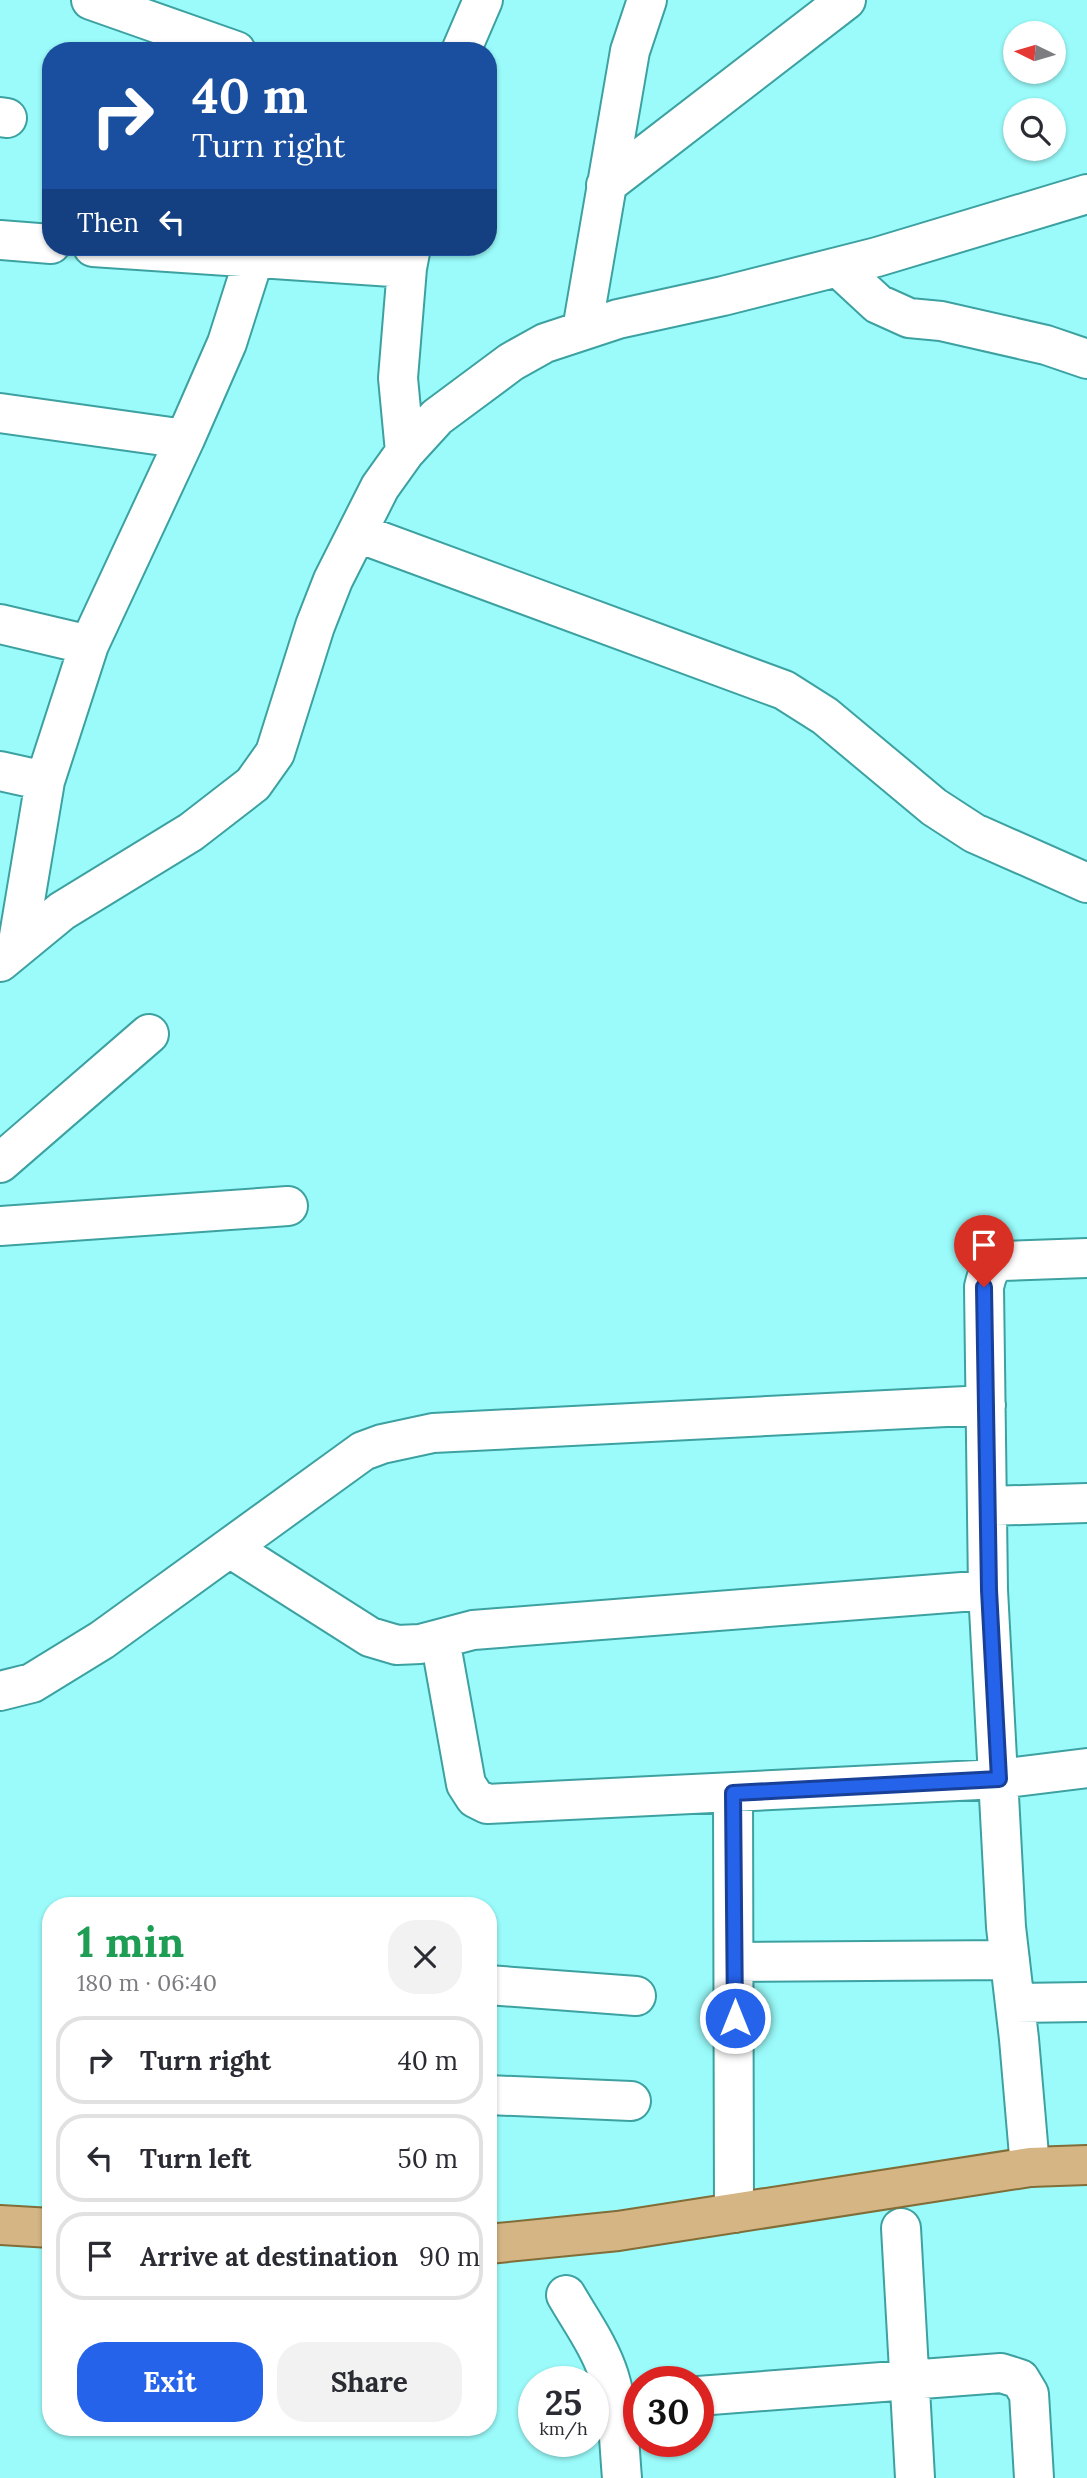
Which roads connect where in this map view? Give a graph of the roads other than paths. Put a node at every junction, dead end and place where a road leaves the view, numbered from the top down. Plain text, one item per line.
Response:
1 (91, 0) edge
2 (483, 0) edge
3 (648, 0) edge
4 (846, 0) edge
5 (210, 42) edge
6 (465, 42) edge
7 (606, 185) junction
8 (1087, 194) edge
9 (0, 240) edge
10 (42, 243) edge
11 (225, 256) edge
12 (409, 257) edge
13 (254, 258) junction
14 (838, 267) junction
15 (582, 330) junction
16 (1087, 359) edge
17 (0, 413) edge
18 (186, 439) junction
19 (405, 452) junction
20 (358, 533) junction
21 (0, 624) edge
22 (89, 645) junction
23 (0, 771) edge
24 (45, 781) junction
25 (1087, 883) edge
26 (8, 955) edge
27 (149, 1034) dead end
28 (0, 1164) edge
29 (288, 1206) dead end
30 (0, 1226) edge
31 (1087, 1258) edge
32 (986, 1405) junction
33 (1087, 1503) edge
34 (988, 1506) junction
35 (230, 1548) junction
36 (989, 1590) junction
37 (440, 1639) junction
38 (0, 1691) edge
39 (1087, 1768) edge
40 (999, 1779) junction
41 (733, 1793) junction
42 (1010, 1960) junction
43 (735, 1962) junction
44 (497, 1986) edge
45 (636, 1996) dead end
46 (1087, 2002) edge
47 (1015, 2003) junction
48 (497, 2095) edge
49 (631, 2101) dead end
50 (1087, 2165) edge
51 (1030, 2167) junction
52 (734, 2213) junction
53 (0, 2225) edge
54 (42, 2227) edge
55 (901, 2228) dead end
56 (497, 2243) edge
57 (566, 2295) dead end
58 (909, 2380) junction
59 (623, 2395) edge
60 (714, 2395) edge
61 (623, 2457) edge
62 (622, 2478) edge
63 (915, 2478) edge
64 (1034, 2478) edge

1 - 5 street
2 - 6 street
3 - 7 street
4 - 7 street
7 - 15 street
8 - 14 street
9 - 10 street
11 - 13 street
12 - 13 street
12 - 19 street
13 - 18 street
14 - 15 street
14 - 16 street
15 - 19 street
17 - 18 street
18 - 22 street
19 - 20 street
20 - 25 street
20 - 26 street
21 - 22 street
22 - 24 street
23 - 24 street
24 - 26 street
27 - 28 street
29 - 30 street
31 - 32 street
32 - 34 street
32 - 35 street
33 - 34 street
34 - 36 street
35 - 37 street
35 - 38 street
36 - 37 street
36 - 40 street
37 - 41 street
39 - 40 street
40 - 41 street
40 - 42 street
41 - 43 street
42 - 43 street
42 - 47 street
43 - 52 street
44 - 45 street
46 - 47 street
47 - 51 street
48 - 49 street
50 - 51 main road
51 - 52 main road
52 - 56 main road
53 - 54 main road
55 - 58 street
57 - 59 street
58 - 60 street
58 - 63 street
58 - 64 street
61 - 62 street

